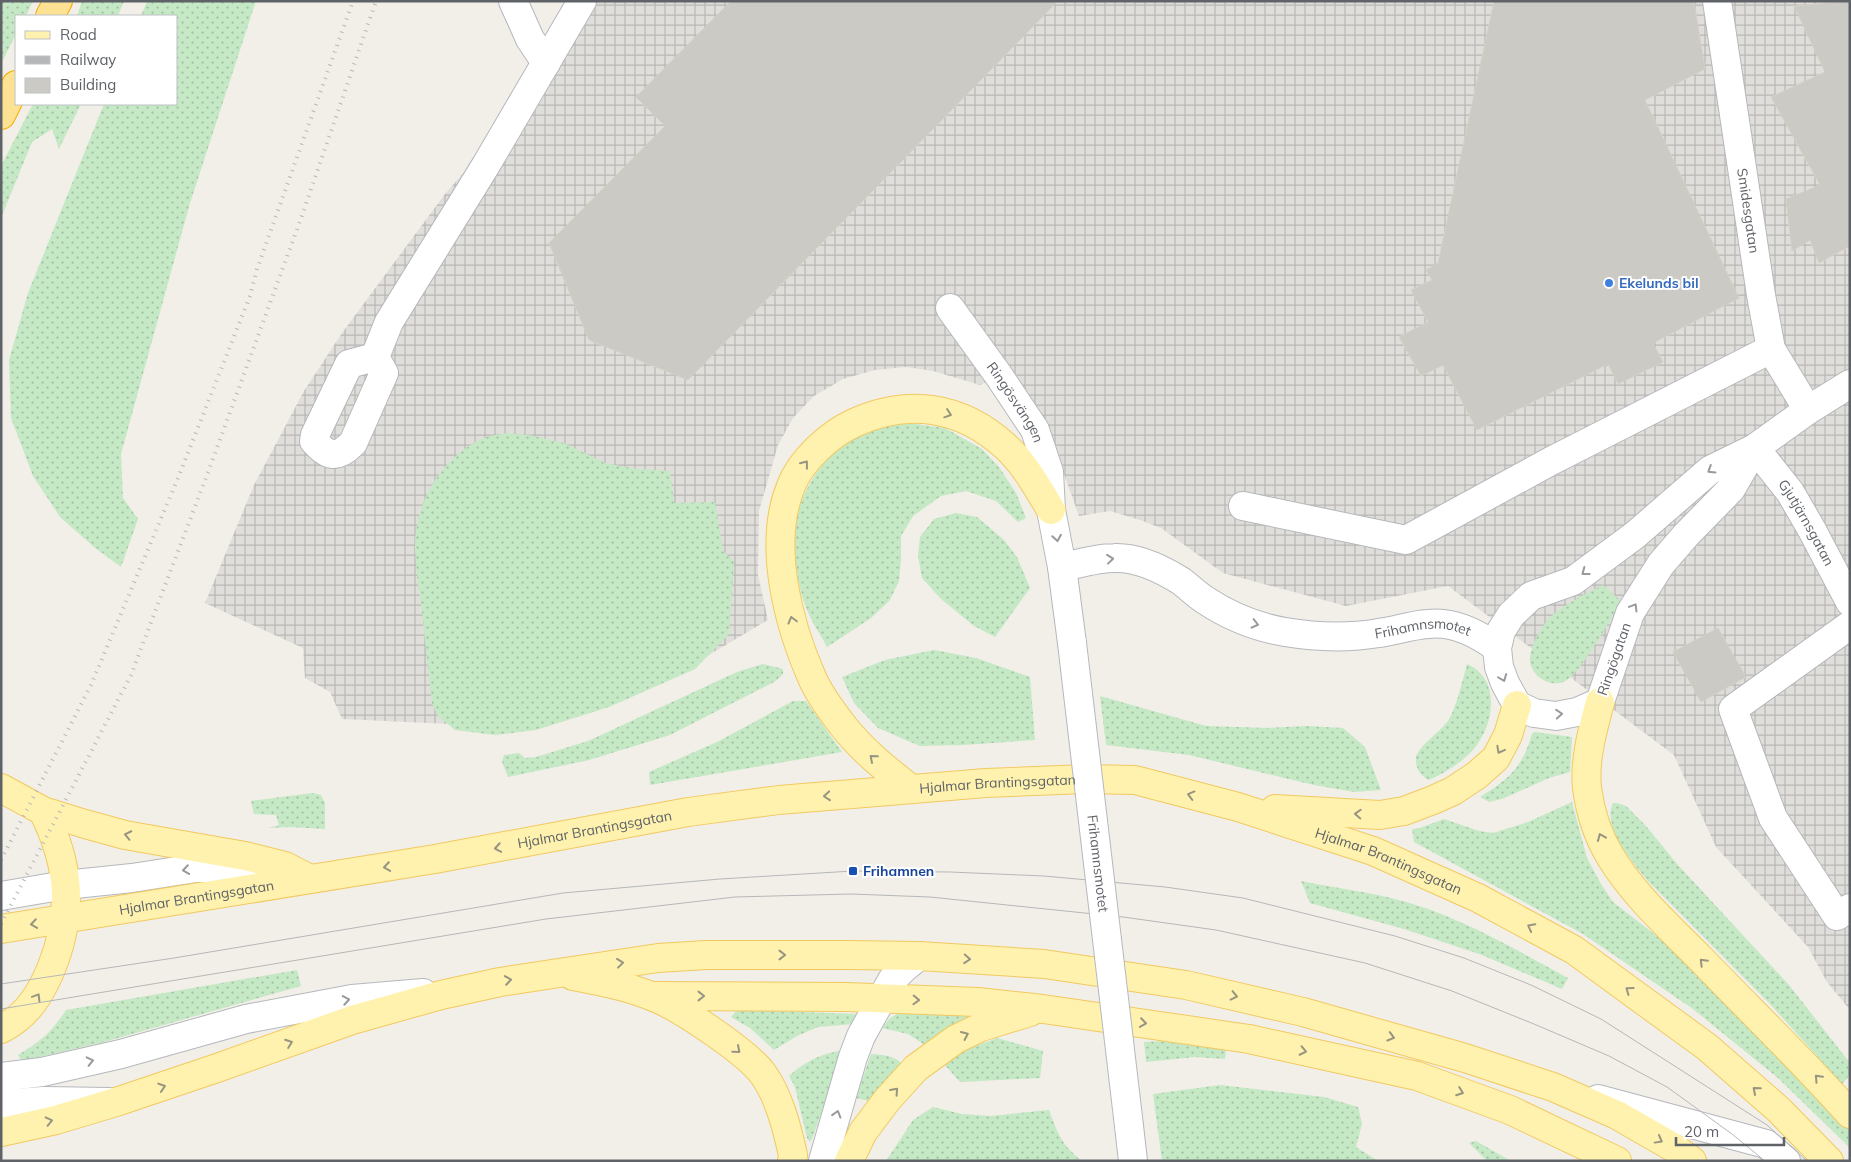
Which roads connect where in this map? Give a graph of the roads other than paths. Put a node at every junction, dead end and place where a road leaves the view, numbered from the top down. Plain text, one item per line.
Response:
1 (58, 1) edge
2 (512, 1) edge
3 (582, 1) edge
4 (1717, 1) edge
5 (51, 15) edge
6 (546, 63) junction
7 (15, 87) edge
8 (1, 115) edge
9 (950, 308) dead end
10 (1771, 348) junction
11 (375, 357) dead end
12 (1850, 384) edge
13 (1808, 410) junction
14 (1754, 448) junction
15 (1243, 506) dead end
16 (1052, 510) junction
17 (1062, 567) junction
18 (1850, 602) edge
19 (1850, 625) edge
20 (1498, 648) junction
21 (1600, 702) junction
22 (1517, 705) junction
23 (1, 788) edge
24 (911, 789) junction
25 (1238, 807) junction
26 (43, 811) junction
27 (310, 879) junction
28 (65, 885) junction
29 (1, 896) edge
30 (1850, 908) edge
31 (66, 920) junction
32 (1, 929) edge
33 (919, 956) junction
34 (555, 973) junction
35 (461, 990) junction
36 (652, 996) junction
37 (881, 999) junction
38 (1043, 1009) junction
39 (1, 1029) edge
40 (1, 1077) edge
41 (1553, 1087) junction
42 (116, 1102) junction
43 (1, 1104) edge
44 (1850, 1114) edge
45 (1, 1132) edge
46 (792, 1161) edge
47 (824, 1161) edge
48 (849, 1161) edge
49 (1133, 1161) edge
50 (1617, 1161) edge
51 (1692, 1161) edge
52 (1786, 1161) edge
53 (1829, 1161) edge

1 - 5 highway
2 - 6 street
3 - 6 street
4 - 10 street, Smidesgatan
6 - 11 street
7 - 8 highway
9 - 16 street, Ringösvängen
10 - 13 street, Smidesgatan
10 - 15 street
12 - 13 street, Ringögatan
13 - 14 street, Ringögatan
14 - 18 street, Gjutjärnsgatan
14 -> 20 street, Ringögatan
21 -> 14 street, Ringögatan
16 -> 17 street, Frihamnsmotet
24 -> 16 main road
17 -> 20 street, Frihamnsmotet
17 - 49 street, Frihamnsmotet, bridge
19 - 30 street
20 -> 22 street, Ringögatan
22 -> 21 street, Ringögatan
44 -> 21 main road
22 -> 25 main road
23 - 26 main road
25 -> 24 main road, Hjalmar Brantingsgatan
24 -> 27 main road, Hjalmar Brantingsgatan
53 -> 25 main road, Hjalmar Brantingsgatan
27 -> 26 main road
26 - 28 main road
27 -> 28 street
27 - 31 main road, Hjalmar Brantingsgatan
28 - 29 street
28 - 31 main road
31 -> 32 main road, Hjalmar Brantingsgatan
39 -> 31 main road
34 -> 33 main road
33 - 37 street
33 -> 41 main road
35 -> 34 main road
34 - 36 main road
40 -> 35 street
42 -> 35 main road
36 -> 37 main road
36 -> 46 main road
37 -> 38 main road
47 -> 37 street
48 -> 38 main road
38 -> 50 main road
41 -> 51 main road
41 - 52 street
42 - 43 street
45 -> 42 main road

